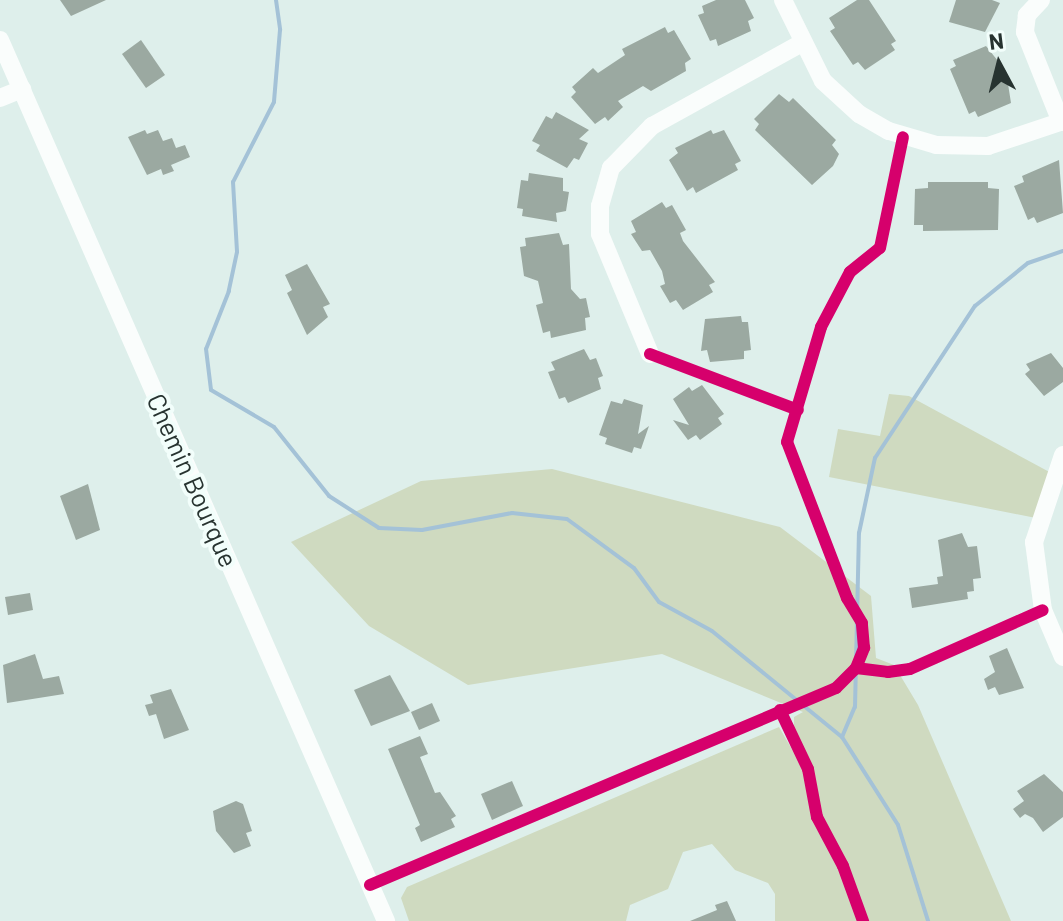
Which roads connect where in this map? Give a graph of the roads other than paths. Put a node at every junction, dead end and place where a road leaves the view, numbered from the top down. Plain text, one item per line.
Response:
1 (783, 0) edge
2 (1041, 0) edge
3 (0, 40) edge
4 (802, 43) junction
5 (22, 89) junction
6 (0, 98) edge
7 (1062, 122) edge
8 (650, 354) dead end
9 (1063, 455) edge
10 (1063, 657) edge
11 (386, 921) edge

1 - 4 street
2 - 7 street
3 - 5 street, Chemin Bourque
4 - 7 street
4 - 8 street
5 - 6 street
5 - 11 street, Chemin Bourque
9 - 10 street

